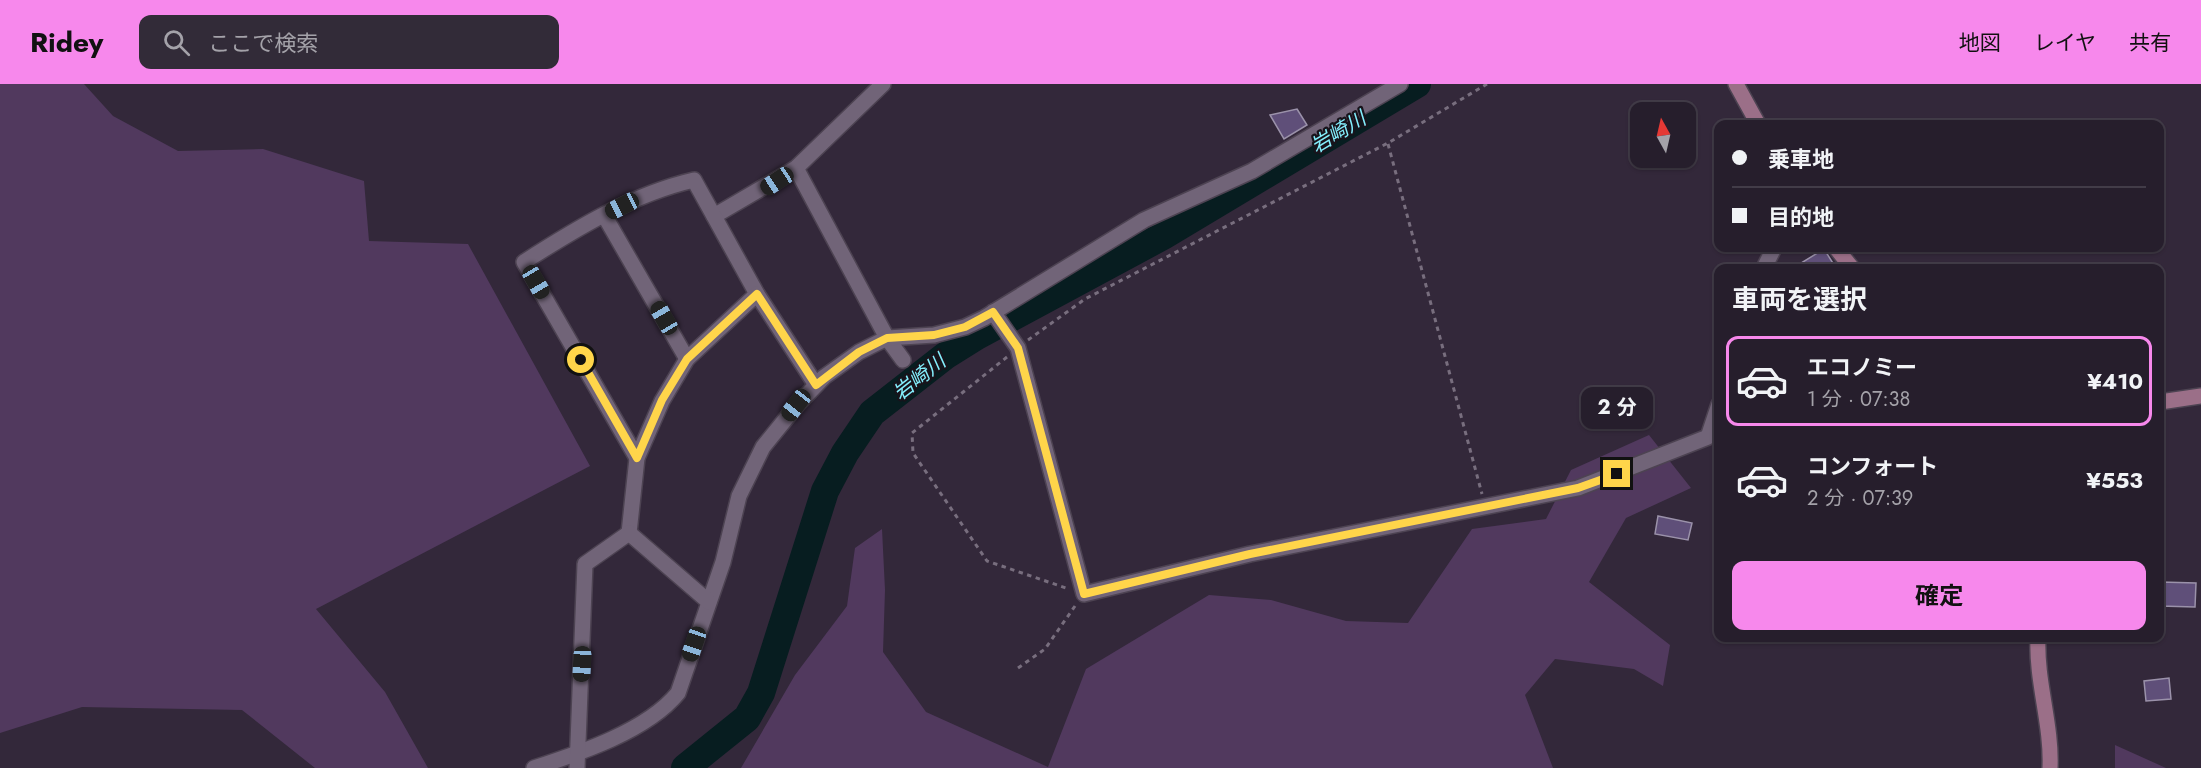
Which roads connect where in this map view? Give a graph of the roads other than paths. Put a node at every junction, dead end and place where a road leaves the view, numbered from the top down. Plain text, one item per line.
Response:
1 (884, 84) edge
2 (1400, 84) edge
3 (1736, 84) edge
4 (1756, 120) edge
5 (796, 168) junction
6 (604, 215) junction
7 (714, 216) junction
8 (1839, 252) edge
9 (1849, 264) edge
10 (757, 294) junction
11 (993, 312) junction
12 (887, 338) junction
13 (687, 359) junction
14 (903, 360) dead end
15 (816, 385) junction
16 (2201, 396) edge
17 (2164, 401) edge
18 (1714, 419) edge
19 (637, 458) junction
20 (629, 533) junction
21 (709, 602) junction
22 (2038, 642) edge
23 (577, 761) edge
24 (534, 768) edge
25 (2050, 768) edge

1 - 5 street
2 - 11 street
3 - 4 street
5 - 7 street
5 - 12 street
6 - 7 street
6 - 13 street
6 - 19 street
7 - 10 street
8 - 9 street
10 - 13 street
10 - 15 street
11 - 12 street
11 - 18 street
12 - 14 street
12 - 15 street
13 - 19 street
15 - 21 street
16 - 17 street
19 - 20 street
20 - 21 street
20 - 23 street
21 - 23 street
22 - 25 street
23 - 24 street

